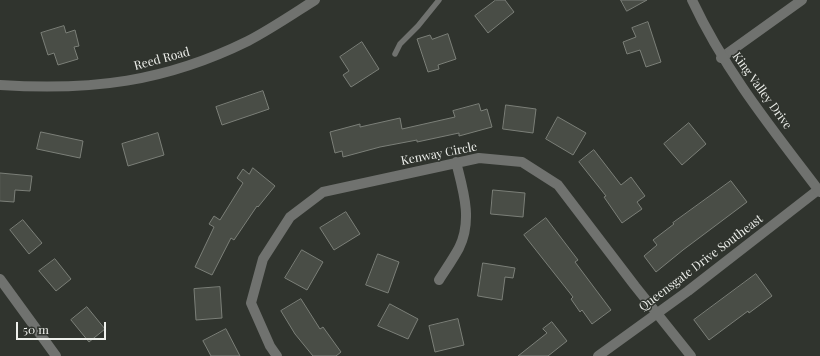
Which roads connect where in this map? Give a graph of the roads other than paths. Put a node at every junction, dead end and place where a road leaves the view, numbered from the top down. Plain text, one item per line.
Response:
1 (439, 0) edge
2 (692, 0) edge
3 (802, 0) edge
4 (309, 2) edge
5 (395, 54) dead end
6 (721, 58) junction
7 (0, 85) edge
8 (456, 162) junction
9 (819, 191) edge
10 (0, 279) edge
11 (439, 280) dead end
12 (658, 313) junction
13 (56, 356) edge
14 (277, 356) edge
15 (598, 356) edge
16 (691, 356) edge

1 - 5 lane
2 - 6 street, King Valley Drive
3 - 6 street
4 - 7 street, Reed Road
6 - 9 street, King Valley Drive
8 - 11 street
8 - 12 street, Kenway Circle
8 - 14 street, Kenway Circle
9 - 12 street, Queensgate Drive Southeast
10 - 13 street
12 - 15 street, Queensgate Drive Southeast
12 - 16 street, Kenway Circle

